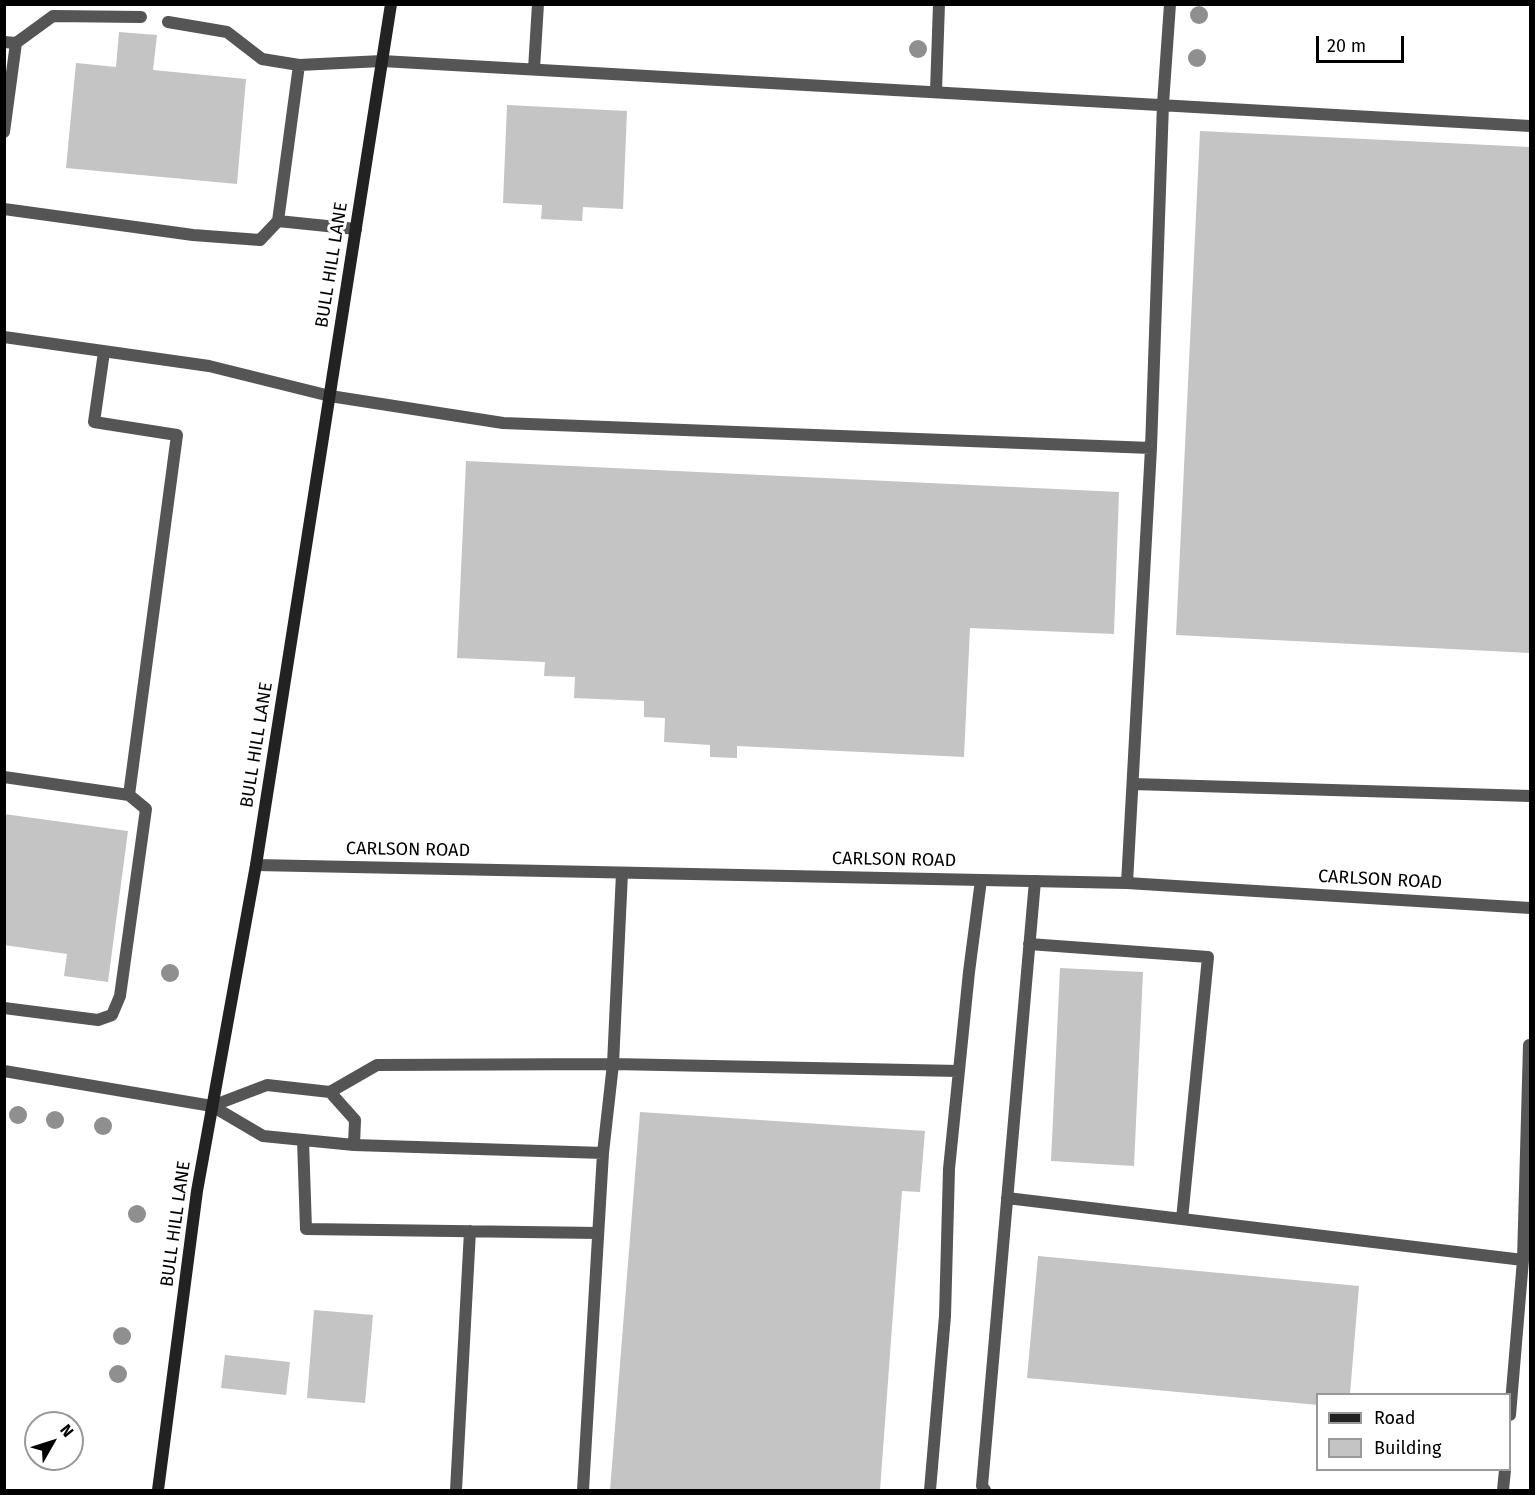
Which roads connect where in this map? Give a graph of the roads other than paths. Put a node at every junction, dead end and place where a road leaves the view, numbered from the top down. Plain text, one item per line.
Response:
1 (391, 4) edge
2 (538, 4) edge
3 (939, 4) edge
4 (1170, 4) edge
5 (141, 17) dead end
6 (168, 22) dead end
7 (10, 43) edge
8 (382, 61) junction
9 (298, 65) junction
10 (534, 69) junction
11 (936, 91) junction
12 (1163, 104) junction
13 (1530, 126) edge
14 (4, 132) edge
15 (4, 209) edge
16 (278, 221) junction
17 (356, 229) junction
18 (4, 337) edge
19 (104, 352) junction
20 (330, 396) junction
21 (1151, 448) junction
22 (4, 777) edge
23 (1132, 784) junction
24 (129, 795) junction
25 (1530, 796) edge
26 (256, 865) junction
27 (622, 873) junction
28 (981, 880) junction
29 (1035, 881) junction
30 (1127, 883) junction
31 (1530, 908) edge
32 (1029, 944) junction
33 (4, 1008) edge
34 (1529, 1045) edge
35 (613, 1064) junction
36 (4, 1071) edge
37 (959, 1071) junction
38 (330, 1092) junction
39 (212, 1107) junction
40 (303, 1140) junction
41 (354, 1145) junction
42 (603, 1152) junction
43 (1007, 1198) junction
44 (1182, 1219) junction
45 (470, 1231) junction
46 (598, 1233) junction
47 (1523, 1260) junction
48 (1511, 1393) edge
49 (1505, 1471) edge
50 (158, 1491) edge
51 (456, 1491) edge
52 (583, 1491) edge
53 (930, 1491) edge
54 (985, 1491) edge
55 (1503, 1491) edge

1 - 8 main road, BULL HILL LANE
2 - 10 street
3 - 11 street
4 - 12 street
5 - 7 street
6 - 9 street
7 - 14 street
8 - 9 street
8 - 10 street
8 - 17 main road, BULL HILL LANE
9 - 16 street
10 - 11 street
11 - 12 street
12 - 13 street
12 - 21 street
15 - 16 street
16 - 17 street
17 - 20 main road, BULL HILL LANE
18 - 19 street
19 - 20 street
19 - 24 street
20 - 21 street
20 - 26 main road, BULL HILL LANE
21 - 23 street
22 - 24 street
23 - 25 street
23 - 30 street
24 - 33 street
26 - 27 street, CARLSON ROAD
26 - 39 main road, BULL HILL LANE
27 - 28 street, CARLSON ROAD
27 - 35 street
28 - 29 street, CARLSON ROAD
28 - 37 street
29 - 30 street, CARLSON ROAD
29 - 32 street
30 - 31 street, CARLSON ROAD
32 - 43 street
32 - 44 street
34 - 47 street
35 - 37 street
35 - 38 street
35 - 42 street
36 - 39 street
37 - 53 street
38 - 39 street
38 - 41 street
39 - 40 street
39 - 50 main road, BULL HILL LANE
40 - 41 street
40 - 45 street
41 - 42 street
42 - 46 street
43 - 44 street
43 - 54 street
44 - 47 street
45 - 46 street
45 - 51 street
46 - 52 street
47 - 48 street
49 - 55 street

